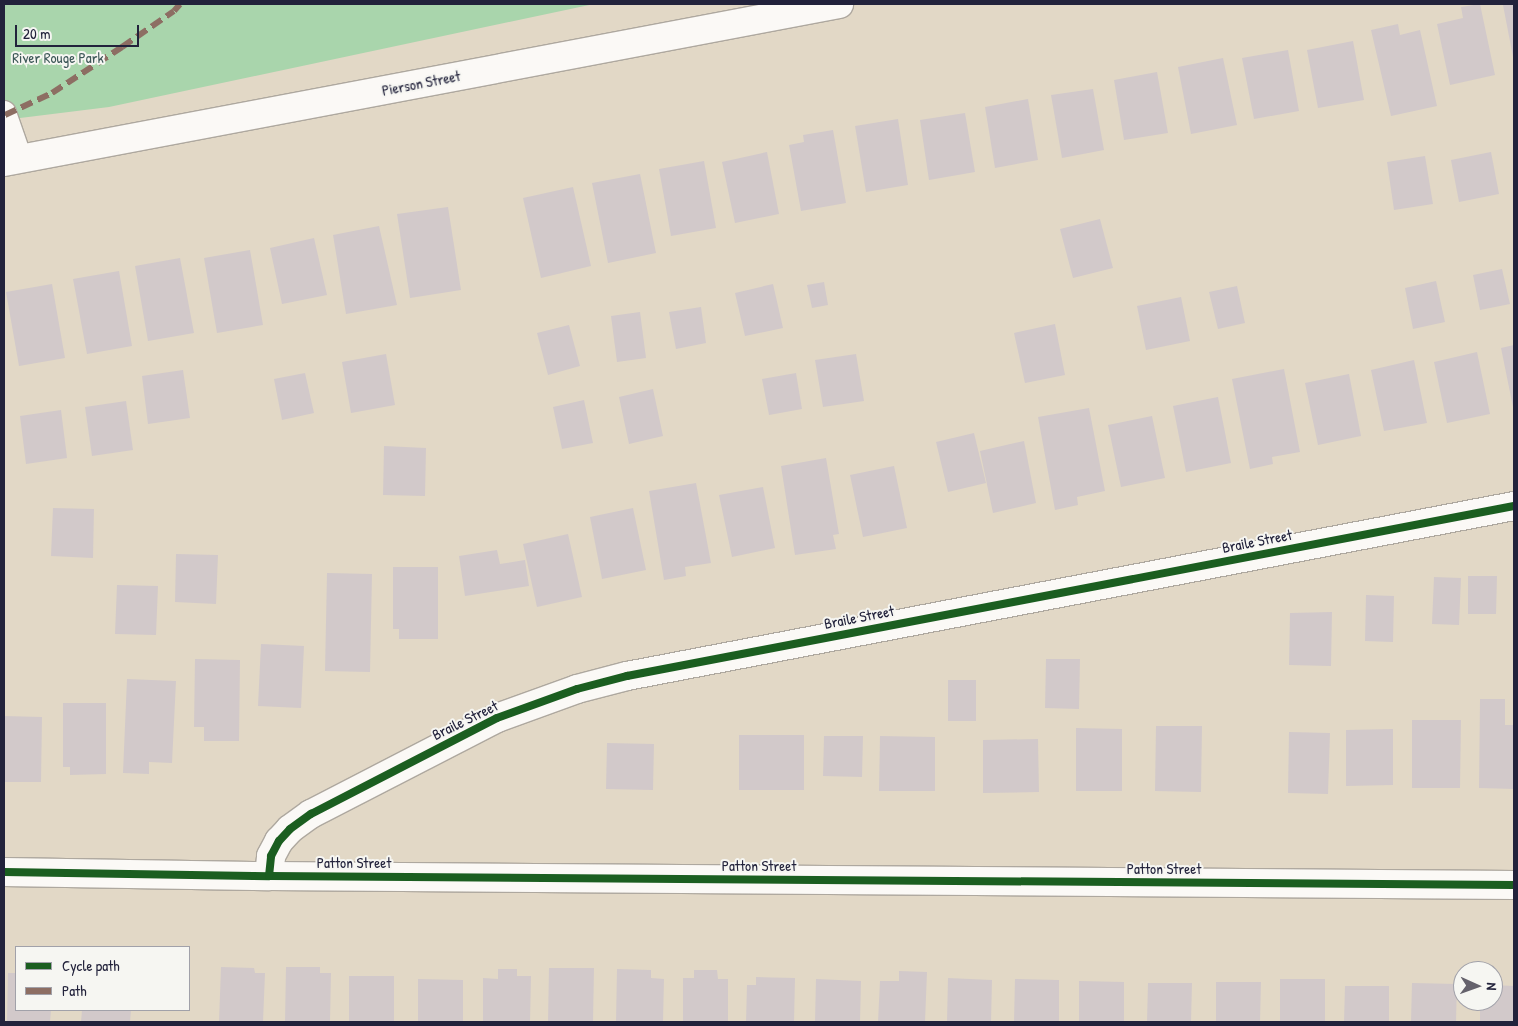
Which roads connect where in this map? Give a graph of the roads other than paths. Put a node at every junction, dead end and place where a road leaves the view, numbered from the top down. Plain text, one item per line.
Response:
1 (839, 4) edge
2 (4, 113) edge
3 (12, 160) edge
4 (1514, 506) edge
5 (4, 872) edge
6 (269, 876) junction
7 (1514, 886) edge

1 - 3 street, Pierson Street
2 - 3 lane
4 - 6 street, Braile Street
5 - 6 street, Patton Street
6 - 7 street, Patton Street

